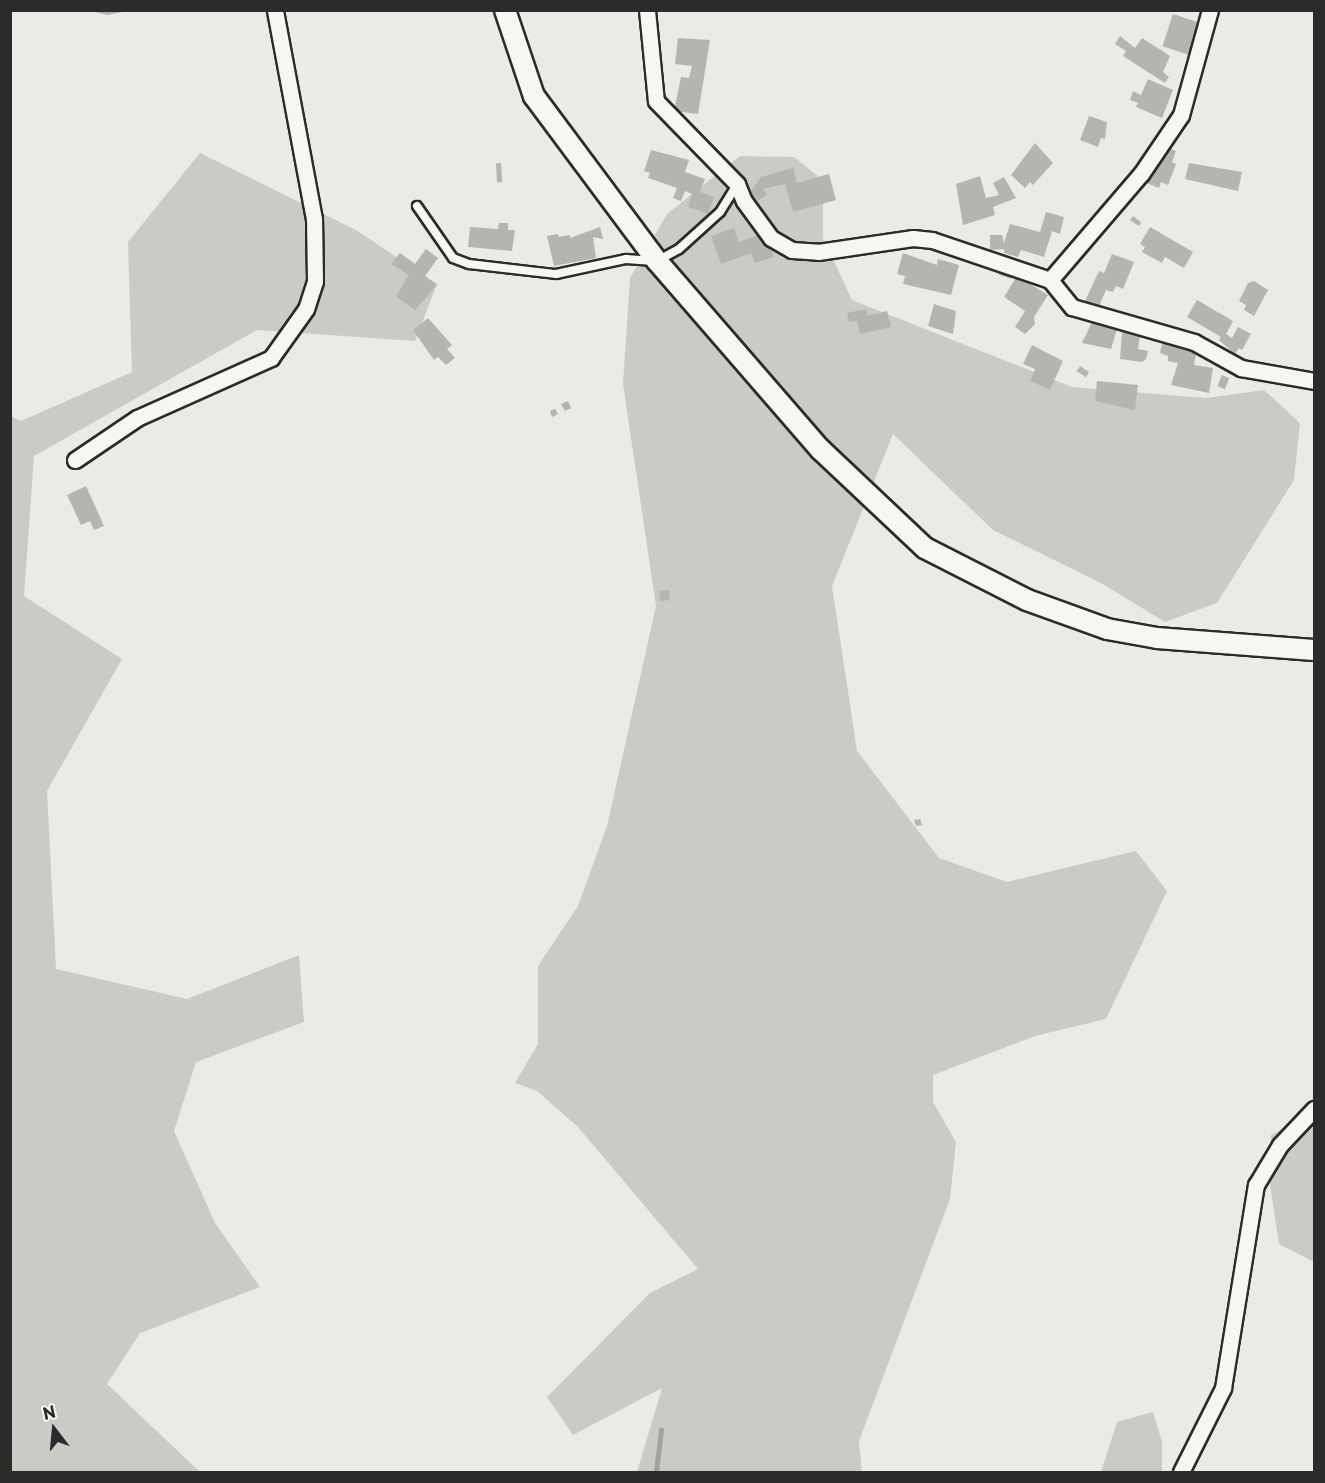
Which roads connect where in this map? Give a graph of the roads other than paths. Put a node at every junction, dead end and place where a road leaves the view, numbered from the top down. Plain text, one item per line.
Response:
1 (275, 10) edge
2 (505, 10) edge
3 (647, 10) edge
4 (1210, 10) edge
5 (737, 184) junction
6 (417, 206) dead end
7 (657, 261) junction
8 (1050, 280) junction
9 (1314, 381) edge
10 (75, 460) dead end
11 (1314, 650) edge
12 (1314, 1109) edge
13 (1180, 1473) edge

1 - 10 street
2 - 7 street
3 - 5 street
4 - 8 street
5 - 7 lane
5 - 8 street
6 - 7 lane
7 - 11 street
8 - 9 street
12 - 13 street

